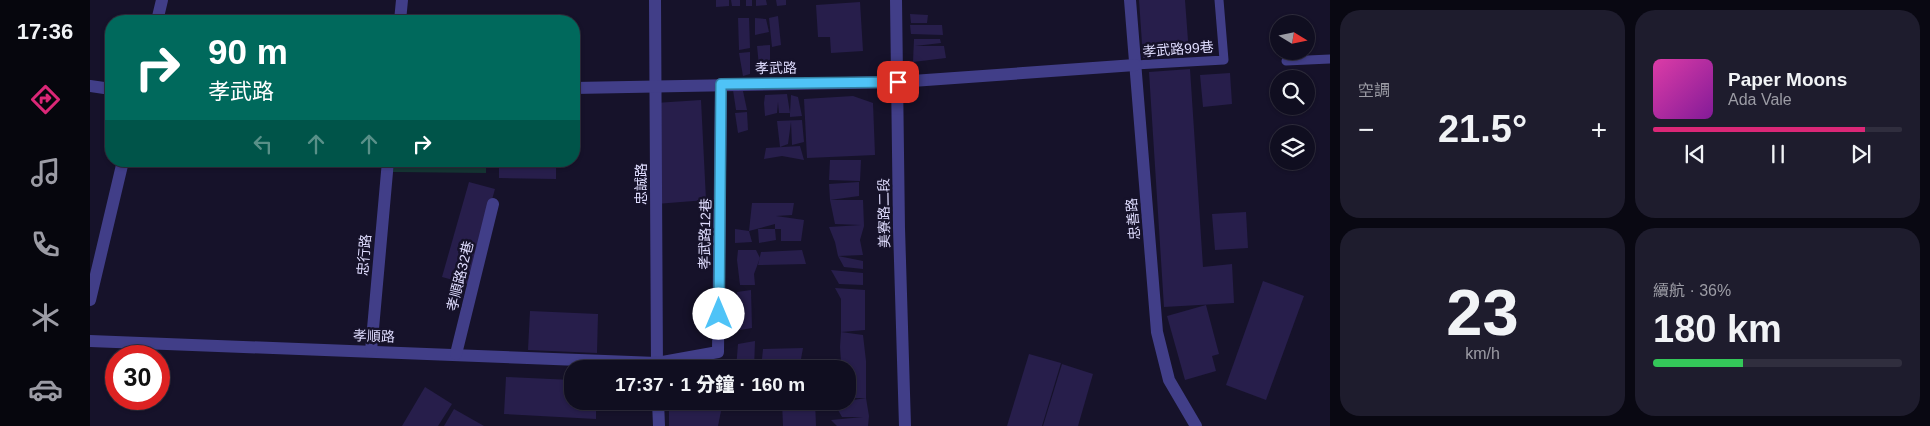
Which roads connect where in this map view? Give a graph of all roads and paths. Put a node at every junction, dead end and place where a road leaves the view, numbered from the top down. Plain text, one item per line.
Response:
1 (162, 0) edge
2 (402, 0) edge
3 (655, 0) edge
4 (896, 0) edge
5 (1130, 0) edge
6 (1219, 0) edge
7 (158, 15) edge
8 (401, 15) edge
9 (1330, 59) edge
10 (1286, 61) dead end
11 (1135, 65) junction
12 (898, 82) junction
13 (721, 84) junction
14 (90, 86) edge
15 (655, 87) junction
16 (105, 88) edge
17 (580, 88) edge
18 (122, 167) edge
19 (387, 167) edge
20 (493, 204) dead end
21 (90, 300) edge
22 (90, 341) edge
23 (371, 351) junction
24 (456, 354) junction
25 (564, 360) edge
26 (657, 360) edge
27 (683, 360) edge
28 (658, 410) edge
29 (659, 426) edge
30 (905, 426) edge
31 (1196, 426) edge

1 - 7 street
2 - 8 street
3 - 15 street, 忠誠路
4 - 12 street, 美寮路二段
5 - 11 street, 忠善路
6 - 11 lane, 孝武路99巷
9 - 10 lane
11 - 12 street, 孝武路
11 - 31 street, 忠善路
12 - 13 street, 孝武路
12 - 30 street, 美寮路二段
13 - 15 street, 孝武路
13 - 27 street, 孝武路12巷
14 - 16 street
15 - 17 street, 孝武路
15 - 26 street, 忠誠路
18 - 21 street
19 - 23 street, 忠行路
20 - 24 street, 孝順路32巷
22 - 23 street, 孝順路
23 - 24 street, 孝順路
24 - 25 street, 孝順路
28 - 29 street

